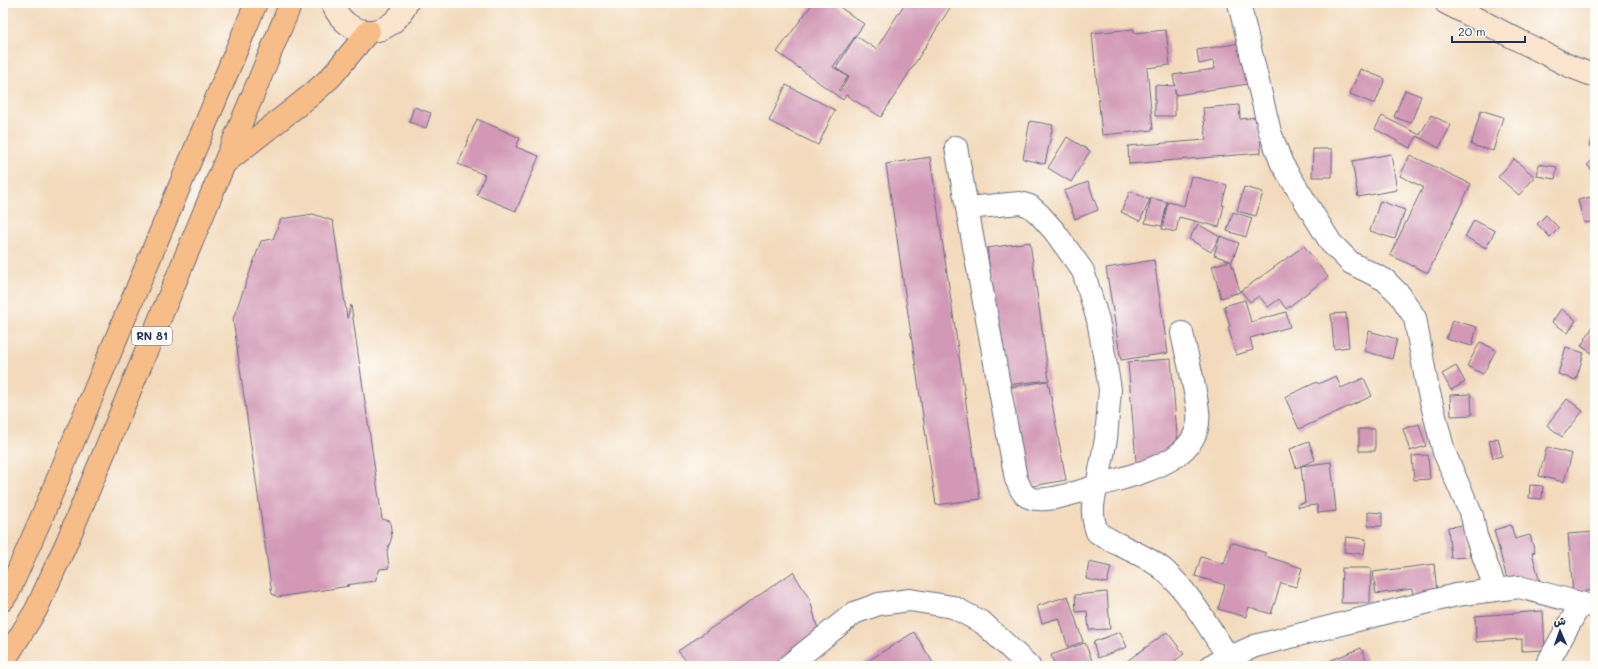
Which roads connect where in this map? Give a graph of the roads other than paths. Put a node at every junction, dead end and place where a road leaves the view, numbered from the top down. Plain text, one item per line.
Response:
1 (256, 3) edge
2 (291, 3) edge
3 (332, 3) edge
4 (407, 3) edge
5 (1239, 3) edge
6 (1446, 3) edge
7 (369, 31) junction
8 (1595, 76) edge
9 (956, 147) dead end
10 (222, 165) junction
11 (967, 208) junction
12 (1182, 333) dead end
13 (1097, 486) junction
14 (1496, 590) junction
15 (3, 600) edge
16 (1588, 605) edge
17 (1219, 662) edge
18 (3, 663) edge
19 (788, 666) edge
20 (1029, 666) edge
21 (1546, 666) edge

1 - 15 highway, RN 81
2 - 10 highway, RN 81
3 - 7 street
4 - 7 street
5 - 14 street
6 - 8 street
7 - 10 highway
9 - 11 street
10 - 18 highway, RN 81
11 - 13 street
11 - 13 street
12 - 13 street
13 - 17 street
14 - 16 street
14 - 17 street
16 - 21 street
19 - 20 street

